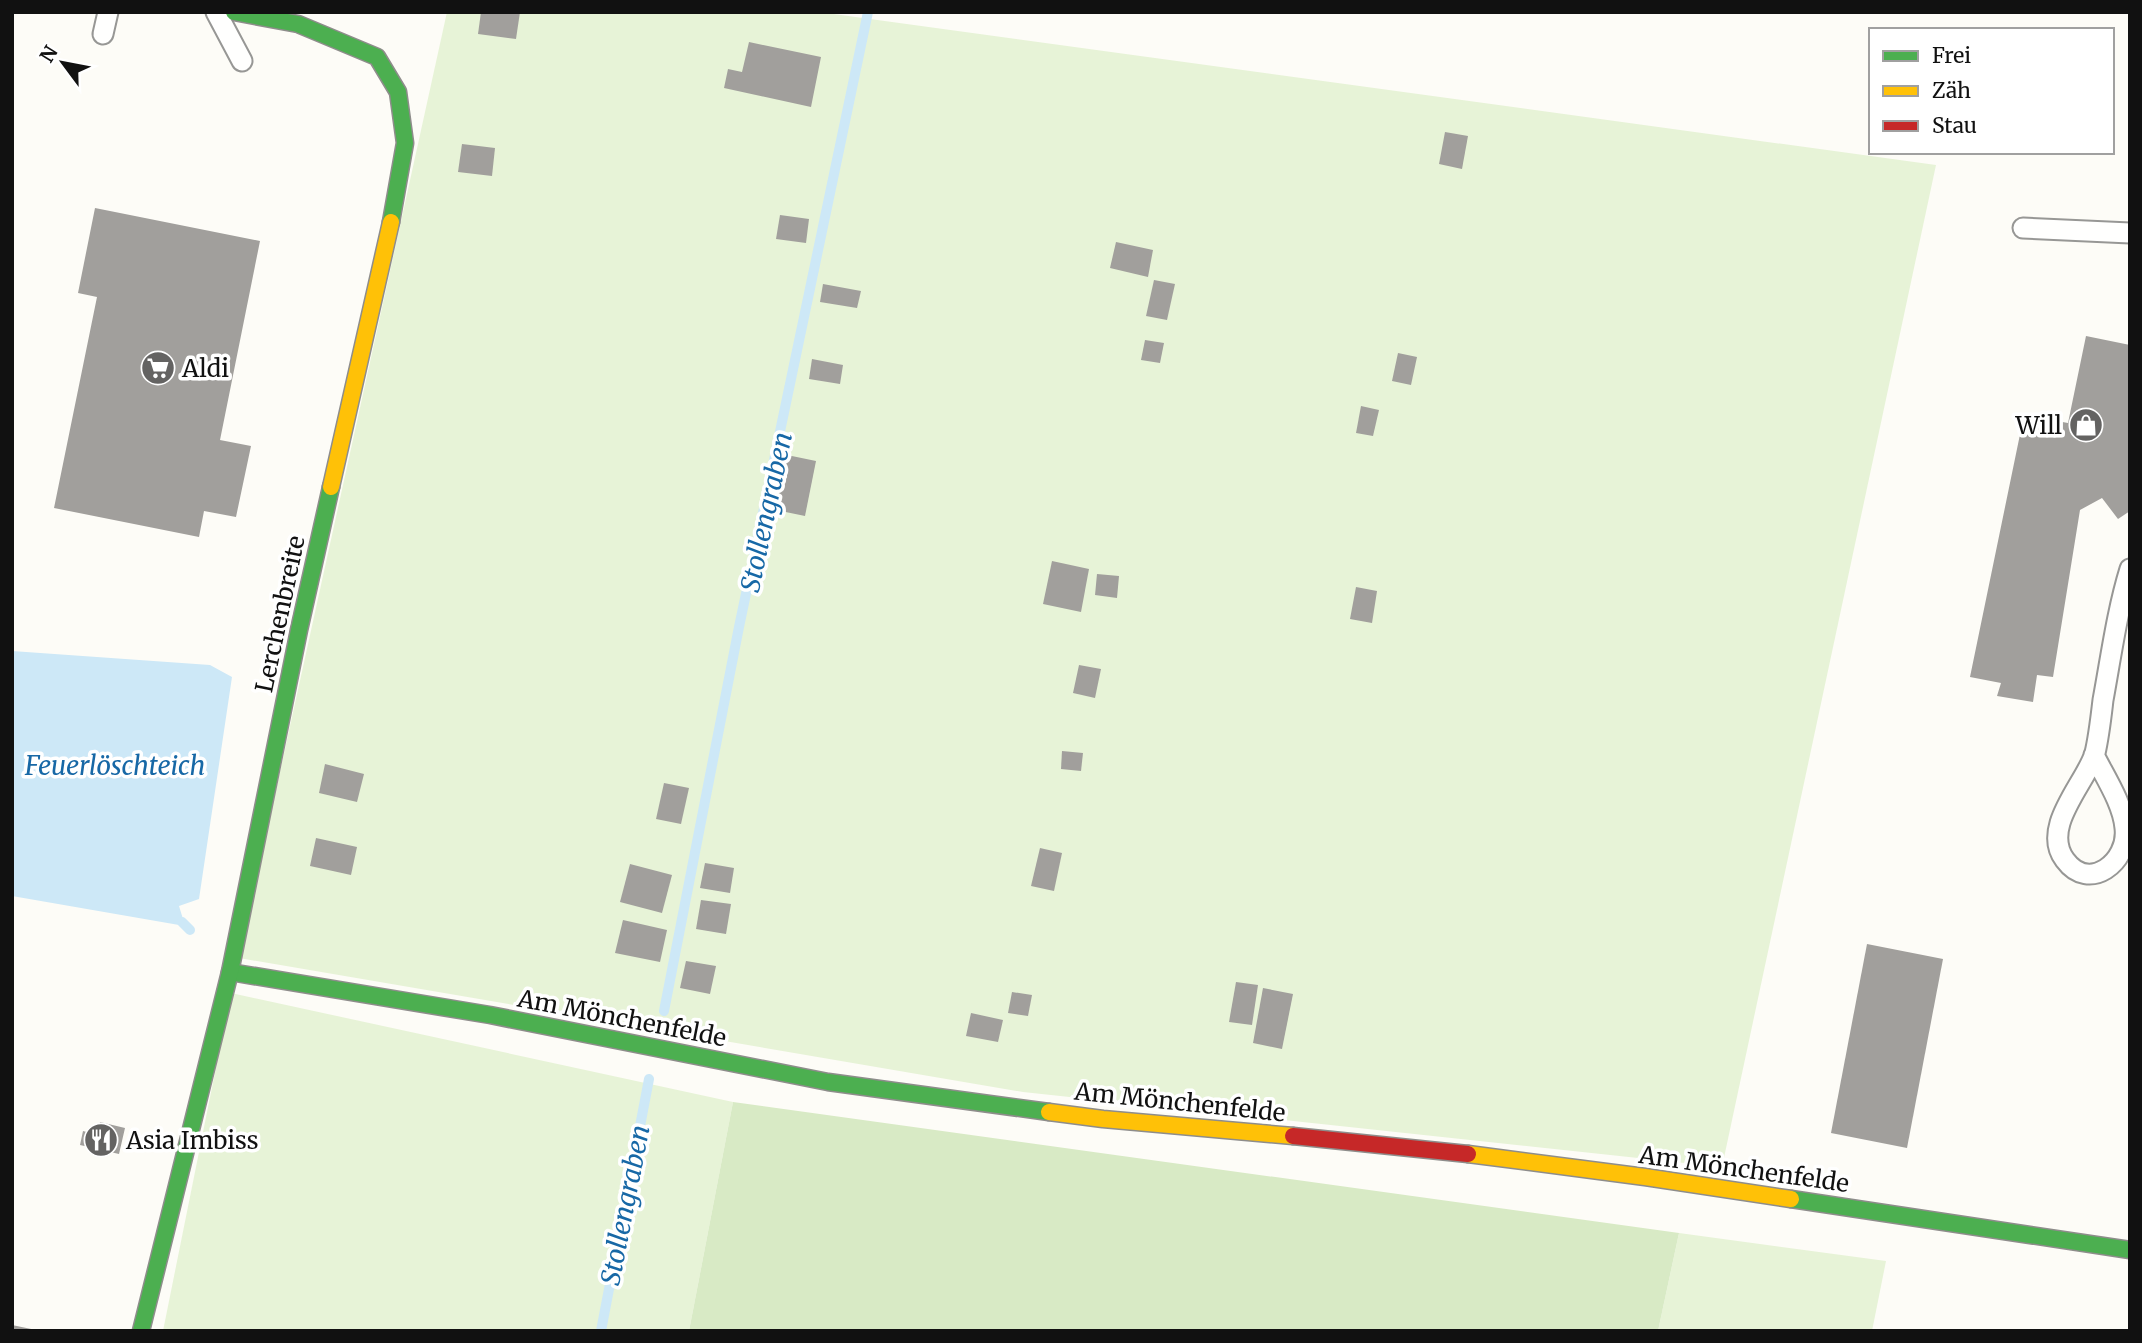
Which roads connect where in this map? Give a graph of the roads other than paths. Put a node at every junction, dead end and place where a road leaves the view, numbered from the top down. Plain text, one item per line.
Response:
1 (108, 12) edge
2 (216, 12) edge
3 (234, 12) edge
4 (103, 34) dead end
5 (242, 61) dead end
6 (2023, 228) dead end
7 (2130, 233) edge
8 (2130, 569) edge
9 (2094, 755) junction
10 (230, 972) junction
11 (2130, 1250) edge
12 (141, 1331) edge

1 - 4 lane
2 - 5 lane
3 - 10 street, Lerchenbreite
6 - 7 lane
8 - 9 lane
9 - 9 lane
10 - 11 street, Am Mönchenfelde
10 - 12 street, Lerchenbreite

